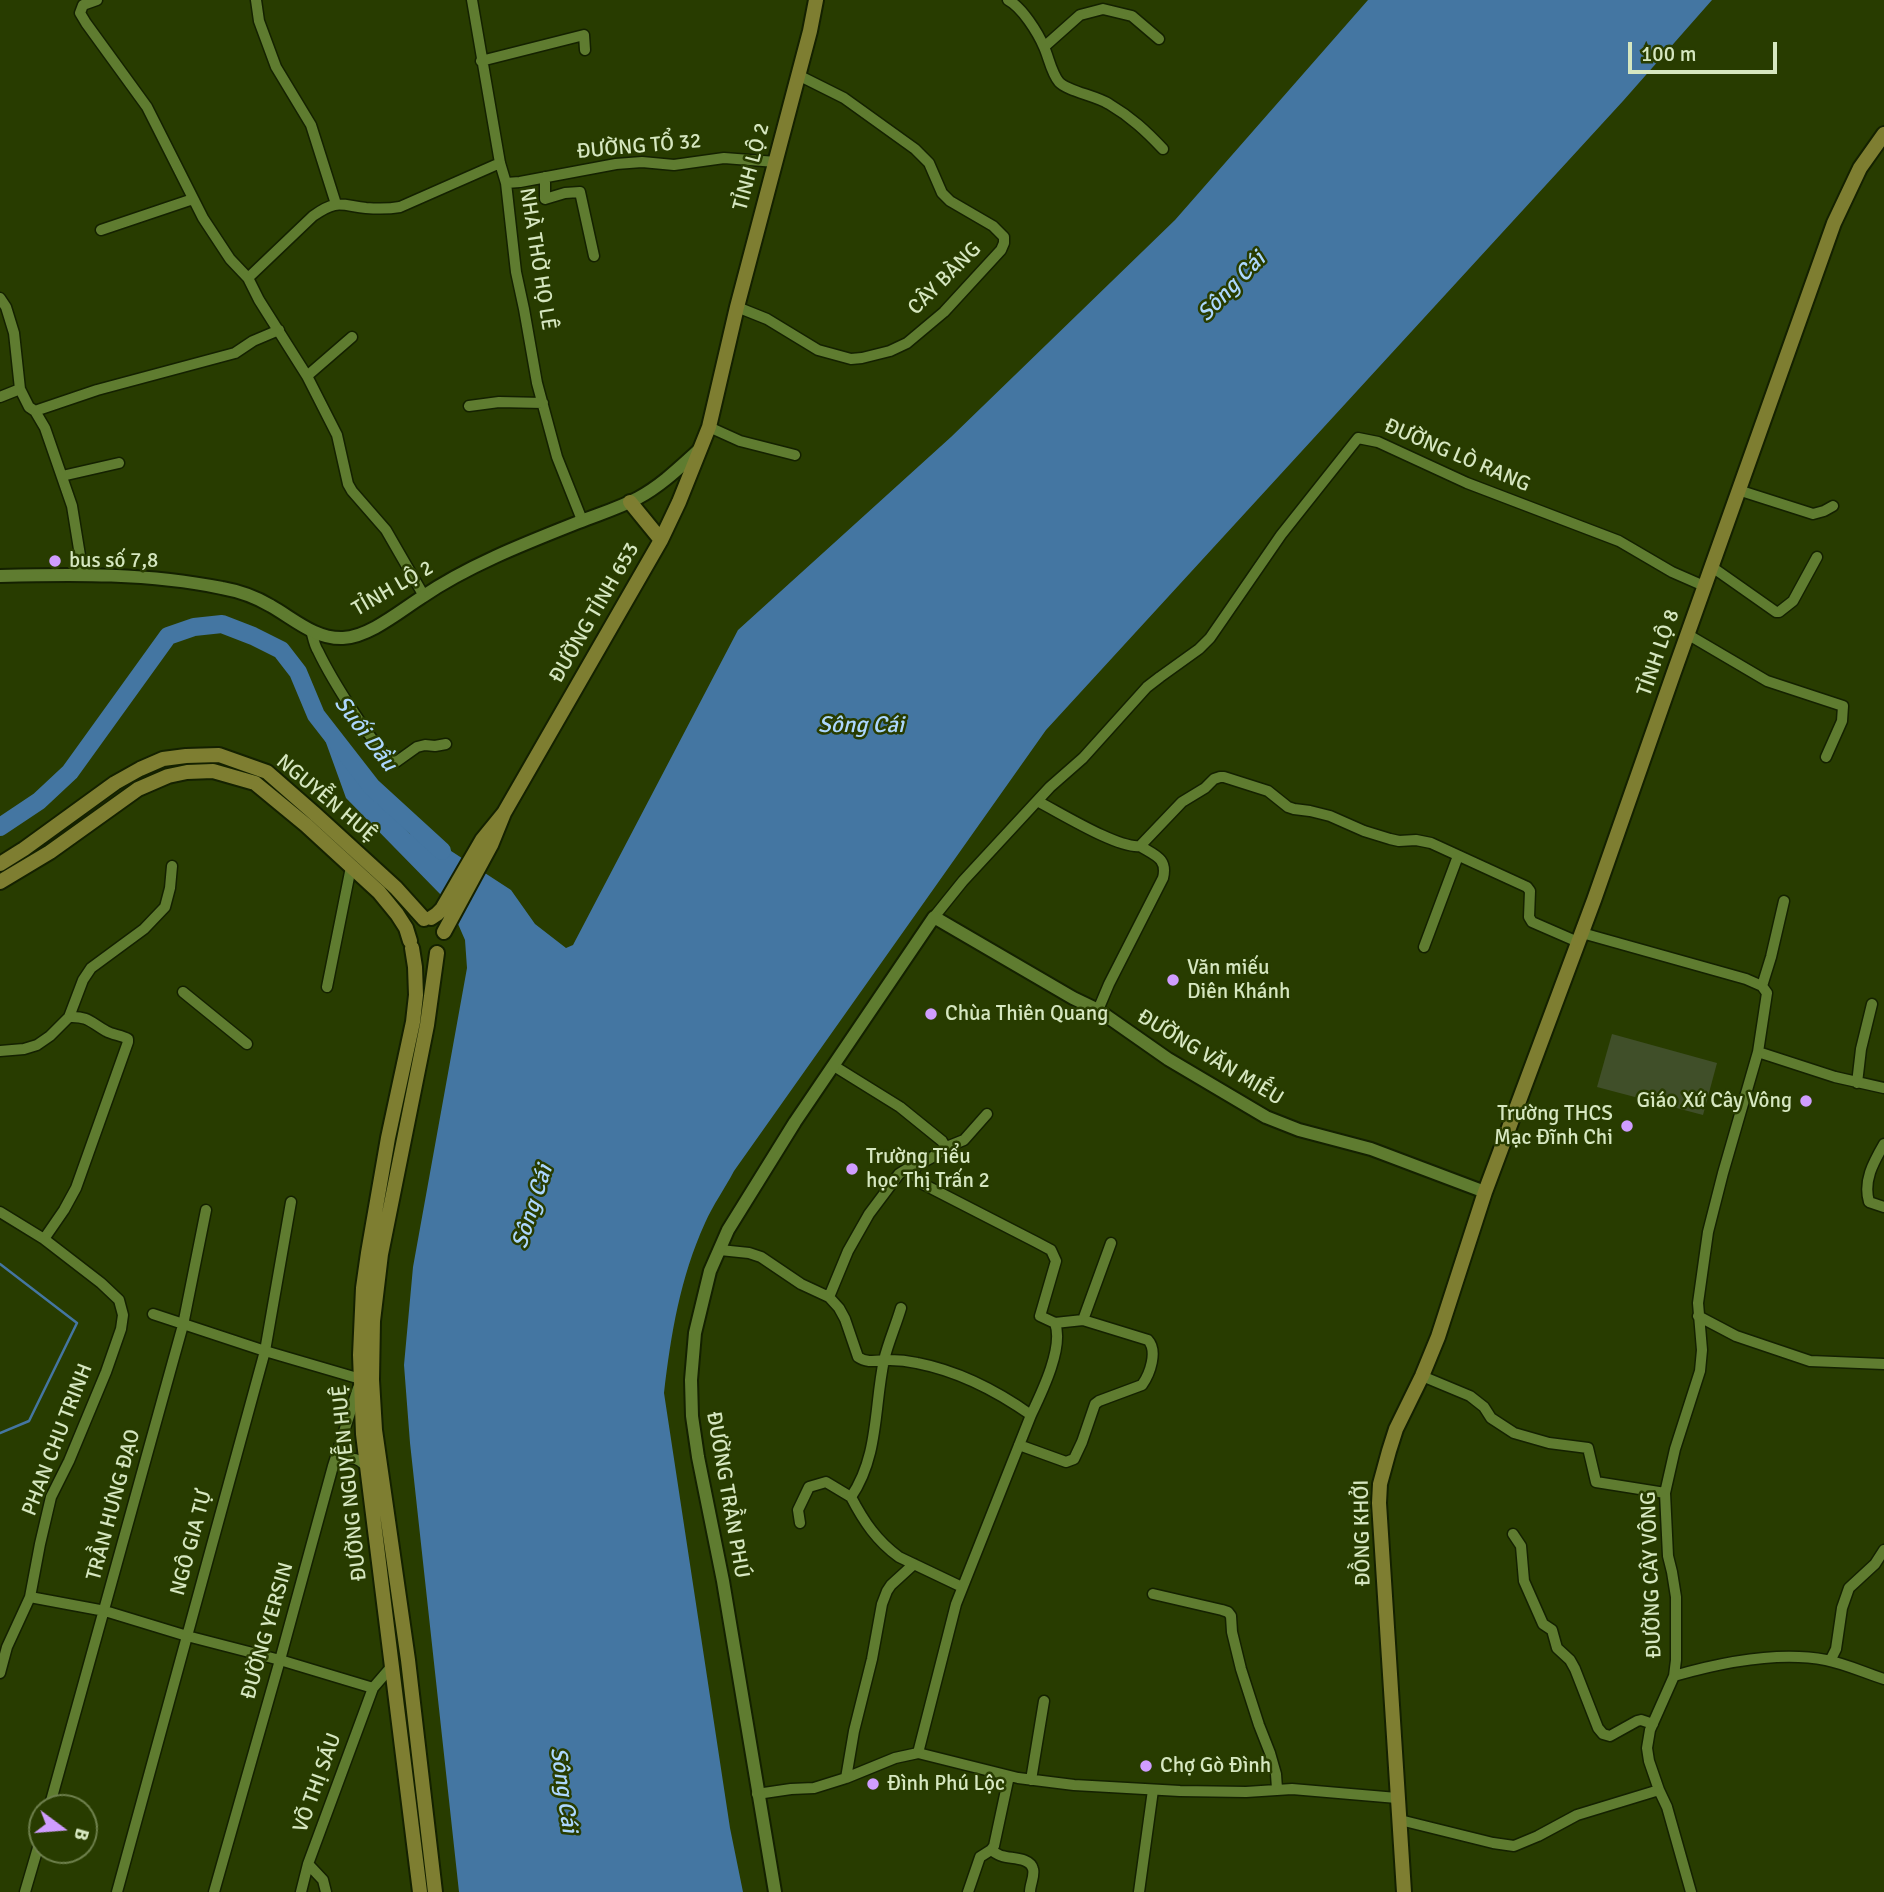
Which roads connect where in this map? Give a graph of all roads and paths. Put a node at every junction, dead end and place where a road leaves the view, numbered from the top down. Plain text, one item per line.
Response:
1 (97, 0) edge
2 (256, 0) edge
3 (472, 0) edge
4 (816, 0) edge
5 (1015, 1) edge
6 (1159, 39) dead end
7 (1044, 47) junction
8 (585, 50) dead end
9 (481, 61) junction
10 (798, 75) junction
11 (1884, 134) edge
12 (1163, 149) dead end
13 (776, 162) junction
14 (500, 163) junction
15 (545, 177) junction
16 (506, 183) junction
17 (193, 199) junction
18 (336, 204) junction
19 (101, 230) dead end
20 (594, 256) dead end
21 (248, 278) junction
22 (0, 298) edge
23 (737, 307) junction
24 (279, 330) junction
25 (352, 337) dead end
26 (307, 376) junction
27 (20, 389) junction
28 (0, 397) edge
29 (543, 403) junction
30 (469, 406) dead end
31 (35, 411) junction
32 (709, 427) junction
33 (701, 448) junction
34 (795, 455) dead end
35 (119, 463) dead end
36 (62, 476) junction
37 (1738, 490) junction
38 (630, 502) junction
39 (1833, 506) dead end
40 (582, 520) junction
41 (661, 540) junction
42 (1816, 557) dead end
43 (1712, 567) junction
44 (83, 574) junction
45 (0, 576) edge
46 (1704, 586) junction
47 (424, 596) junction
48 (311, 630) junction
49 (1687, 634) junction
50 (446, 744) dead end
51 (1826, 757) dead end
52 (1037, 800) junction
53 (311, 819) junction
54 (1140, 846) junction
55 (1458, 856) junction
56 (0, 864) edge
57 (173, 866) dead end
58 (351, 867) junction
59 (0, 882) edge
60 (1784, 901) dead end
61 (451, 906) junction
62 (934, 917) junction
63 (427, 919) junction
64 (444, 932) junction
65 (1580, 938) junction
66 (411, 944) junction
67 (1424, 947) dead end
68 (437, 953) junction
69 (1762, 986) junction
70 (327, 987) dead end
71 (183, 992) dead end
72 (1872, 1004) dead end
73 (1098, 1010) junction
74 (69, 1017) junction
75 (247, 1044) dead end
76 (0, 1051) edge
77 (1758, 1052) junction
78 (835, 1066) junction
79 (1857, 1083) junction
80 (1884, 1088) edge
81 (987, 1114) dead end
82 (388, 1138) junction
83 (403, 1141) junction
84 (1884, 1144) edge
85 (944, 1148) junction
86 (914, 1169) junction
87 (1485, 1192) junction
88 (291, 1202) dead end
89 (1884, 1207) edge
90 (206, 1210) dead end
91 (0, 1212) edge
92 (44, 1239) junction
93 (1111, 1243) dead end
94 (720, 1250) junction
95 (829, 1297) junction
96 (901, 1308) dead end
97 (153, 1314) dead end
98 (1698, 1317) junction
99 (1083, 1320) junction
100 (1055, 1323) junction
101 (183, 1325) junction
102 (265, 1351) junction
103 (884, 1360) junction
104 (1884, 1364) edge
105 (1422, 1377) junction
106 (366, 1380) junction
107 (1031, 1415) junction
108 (1020, 1445) junction
109 (333, 1466) junction
110 (367, 1468) junction
111 (1665, 1493) junction
112 (851, 1497) junction
113 (800, 1523) dead end
114 (1513, 1534) dead end
115 (1884, 1550) edge
116 (914, 1563) junction
117 (962, 1587) junction
118 (1153, 1594) dead end
119 (30, 1597) junction
120 (105, 1611) junction
121 (187, 1636) junction
122 (280, 1660) junction
123 (408, 1660) junction
124 (1830, 1661) junction
125 (392, 1666) junction
126 (0, 1673) edge
127 (1674, 1676) junction
128 (1884, 1679) edge
129 (373, 1688) junction
130 (1044, 1701) dead end
131 (1653, 1724) junction
132 (918, 1752) junction
133 (1009, 1776) junction
134 (846, 1778) junction
135 (1031, 1780) junction
136 (1277, 1789) junction
137 (1153, 1790) junction
138 (1659, 1790) junction
139 (53, 1794) edge
140 (757, 1794) junction
141 (1397, 1798) junction
142 (1400, 1820) junction
143 (991, 1850) junction
144 (34, 1864) edge
145 (308, 1864) junction
146 (26, 1892) edge
147 (117, 1892) edge
148 (214, 1892) edge
149 (301, 1892) edge
150 (326, 1892) edge
151 (420, 1892) edge
152 (435, 1892) edge
153 (775, 1892) edge
154 (968, 1892) edge
155 (1030, 1892) edge
156 (1139, 1892) edge
157 (1404, 1892) edge
158 (1691, 1892) edge

1 - 17 street
2 - 18 street
3 - 9 street, NHÀ THỜ HỌ LÊ
4 - 10 main road, TỈNH LỘ 2
5 - 7 street
6 - 7 street
7 - 12 street
8 - 9 street
9 - 14 street, NHÀ THỜ HỌ LÊ
10 - 13 main road, TỈNH LỘ 2
10 - 23 street, CÂY BÀNG
11 - 37 main road, TỈNH LỘ 8
13 - 15 street, ĐƯỜNG TỔ 32
13 - 23 main road, TỈNH LỘ 2
14 - 16 street, NHÀ THỜ HỌ LÊ
14 - 18 street
15 - 16 street, ĐƯỜNG TỔ 32
15 - 20 street
16 - 29 street, NHÀ THỜ HỌ LÊ
17 - 19 street
17 - 21 street
18 - 21 street
21 - 24 street
22 - 27 street
23 - 32 main road, TỈNH LỘ 2
24 - 26 street
24 - 31 street
25 - 26 street
26 - 47 street
27 - 28 street
27 - 31 street
29 - 30 street
29 - 40 street, NHÀ THỜ HỌ LÊ
31 - 36 street
32 - 33 main road, ĐƯỜNG TỈNH 653
32 - 34 street
33 - 38 street, TỈNH LỘ 2
33 - 41 main road, ĐƯỜNG TỈNH 653
35 - 36 street
36 - 44 street
37 - 39 street
37 - 43 main road, TỈNH LỘ 8
38 - 40 street, TỈNH LỘ 2
38 - 41 main road
40 - 47 street, TỈNH LỘ 2
41 - 61 main road, ĐƯỜNG TỈNH 653
42 - 43 street
43 - 46 main road, TỈNH LỘ 8
44 - 45 street, TỈNH LỘ 2
44 - 48 street, TỈNH LỘ 2
46 - 49 main road, TỈNH LỘ 8
46 - 52 street, ĐƯỜNG LÒ RANG
47 - 48 street, TỈNH LỘ 2
48 - 50 street
49 - 51 street
49 - 65 main road, TỈNH LỘ 8
52 - 54 street
52 - 62 street
53 - 56 main road, NGUYỄN HUỆ
53 - 58 main road, NGUYỄN HUỆ
53 - 59 main road, NGUYỄN HUỆ
53 - 63 main road, NGUYỄN HUỆ
54 - 55 street
54 - 73 street
55 - 65 street
55 - 67 street
57 - 74 street
58 - 66 main road, NGUYỄN HUỆ
58 - 70 street
60 - 69 street, ĐƯỜNG CÂY VÔNG
61 - 63 main road, ĐƯỜNG TỈNH 653
61 - 64 main road, ĐƯỜNG TỈNH 653
62 - 73 street, ĐƯỜNG VĂN MIẾU
62 - 78 street, ĐƯỜNG TRẦN PHÚ
63 - 64 main road
63 - 66 main road
64 - 68 main road
65 - 69 street
65 - 87 main road, TỈNH LỘ 8
66 - 68 main road
66 - 82 main road, ĐƯỜNG NGUYỄN HUỆ
68 - 83 main road, ĐƯỜNG NGUYỄN HUỆ
69 - 77 street, ĐƯỜNG CÂY VÔNG
71 - 75 street
72 - 79 street
73 - 87 street, ĐƯỜNG VĂN MIẾU
74 - 76 street
74 - 92 street
77 - 79 street
77 - 98 street, ĐƯỜNG CÂY VÔNG
78 - 85 street
78 - 94 street, ĐƯỜNG TRẦN PHÚ
79 - 80 street
81 - 85 street
82 - 83 main road
82 - 106 main road, ĐƯỜNG NGUYỄN HUỆ
83 - 106 main road, ĐƯỜNG NGUYỄN HUỆ
84 - 89 street
85 - 86 street
86 - 95 street
86 - 100 street
87 - 105 main road, ĐỒNG KHỞI
88 - 102 street, NGÔ GIA TỰ
90 - 101 street, TRẦN HƯNG ĐẠO
91 - 92 street
92 - 119 street, PHAN CHU TRINH
93 - 99 street
94 - 95 street
94 - 140 street, ĐƯỜNG TRẦN PHÚ
95 - 103 street
96 - 103 street
97 - 101 street
98 - 104 street
98 - 111 street, ĐƯỜNG CÂY VÔNG
99 - 100 street
99 - 108 street
100 - 107 street
101 - 102 street
101 - 120 street, TRẦN HƯNG ĐẠO
102 - 106 street
102 - 121 street, NGÔ GIA TỰ
103 - 107 street
103 - 112 street
105 - 111 street
105 - 141 main road, ĐỒNG KHỞI
106 - 109 street, ĐƯỜNG YERSIN
106 - 110 main road, ĐƯỜNG NGUYỄN HUỆ
106 - 123 main road, ĐƯỜNG NGUYỄN HUỆ
107 - 108 street
108 - 117 street
109 - 110 street
109 - 122 street, ĐƯỜNG YERSIN
110 - 125 main road, ĐƯỜNG NGUYỄN HUỆ
111 - 127 street, ĐƯỜNG CÂY VÔNG
112 - 113 street
112 - 116 street
114 - 131 street
115 - 124 street
116 - 117 street
116 - 134 street
117 - 132 street
118 - 136 street
119 - 120 street
119 - 126 street, PHAN CHU TRINH
120 - 121 street
120 - 139 street, TRẦN HƯNG ĐẠO
121 - 122 street
121 - 147 street, NGÔ GIA TỰ
122 - 129 street
122 - 148 street, ĐƯỜNG YERSIN
123 - 125 main road
123 - 152 main road, ĐƯỜNG NGUYỄN HUỆ
124 - 127 street
124 - 128 street
125 - 129 street
125 - 151 main road, ĐƯỜNG NGUYỄN HUỆ
127 - 131 street, ĐƯỜNG CÂY VÔNG
129 - 145 street, VÕ THỊ SÁU
130 - 135 street
131 - 138 street, ĐƯỜNG CÂY VÔNG
132 - 133 street
132 - 134 street
133 - 135 street
133 - 143 street
134 - 140 street
135 - 137 street
136 - 137 street
136 - 141 street
137 - 156 street
138 - 142 street
138 - 158 street, ĐƯỜNG CÂY VÔNG
140 - 153 street, ĐƯỜNG TRẦN PHÚ
141 - 142 main road, ĐỒNG KHỞI
142 - 157 main road, ĐỒNG KHỞI
143 - 154 street
143 - 155 street
144 - 146 street
145 - 149 street, VÕ THỊ SÁU
145 - 150 street

